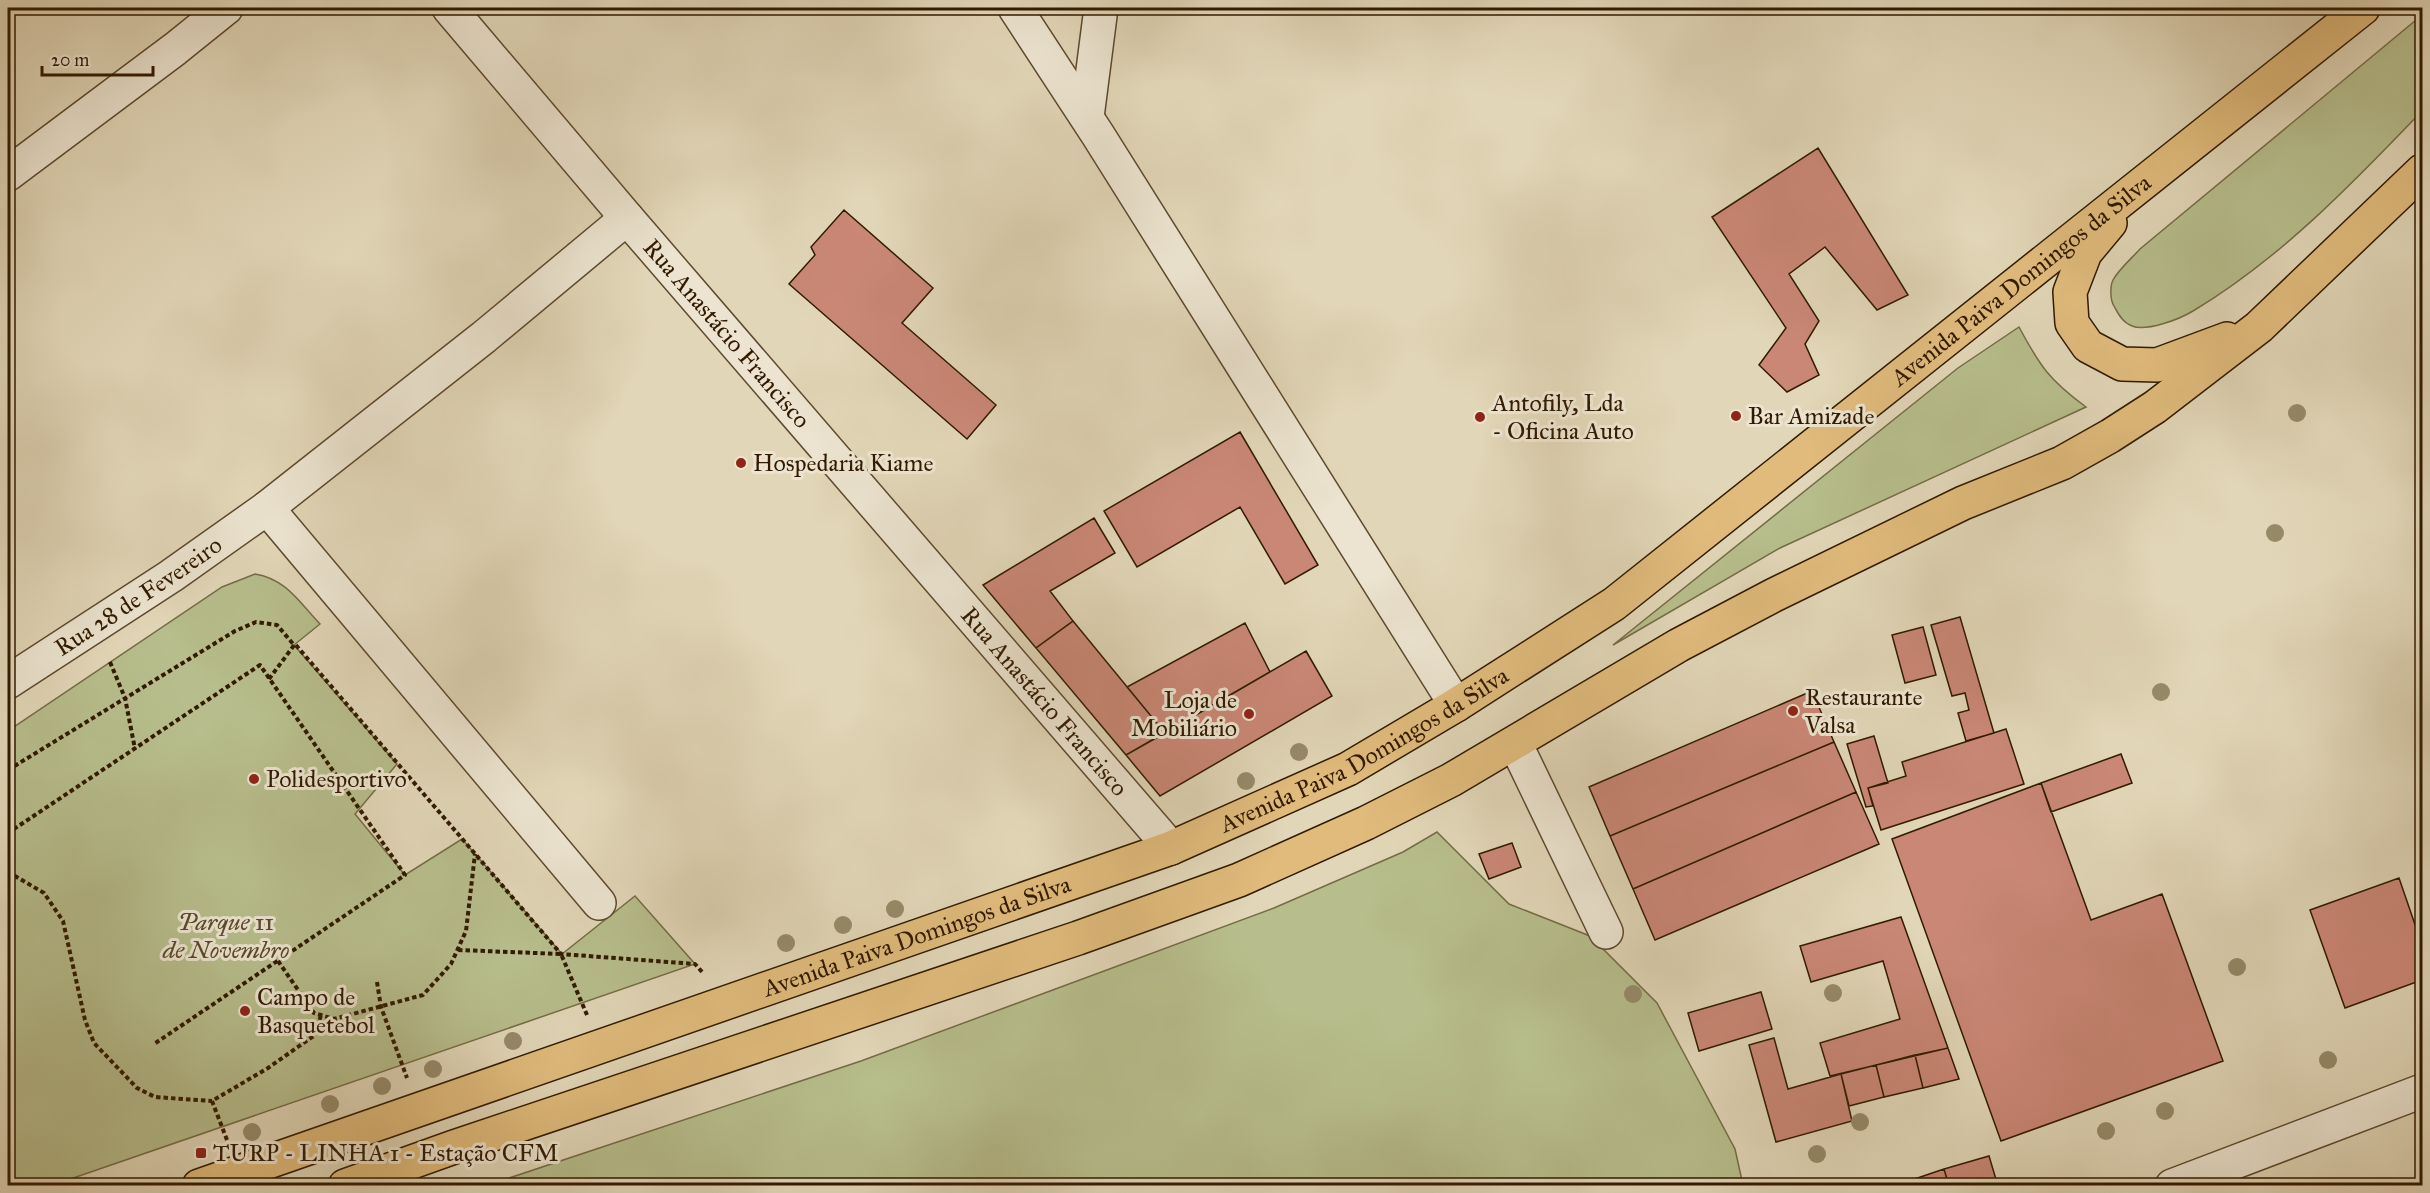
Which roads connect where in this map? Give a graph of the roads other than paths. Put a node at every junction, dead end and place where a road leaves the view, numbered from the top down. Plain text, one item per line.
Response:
1 (226, 8) edge
2 (449, 8) edge
3 (1015, 8) edge
4 (1101, 8) edge
5 (2362, 8) edge
6 (1087, 117) junction
7 (2422, 171) edge
8 (8, 174) edge
9 (2139, 185) junction
10 (627, 218) junction
11 (2259, 327) junction
12 (267, 508) junction
13 (8, 682) edge
14 (1456, 705) junction
15 (1515, 743) junction
16 (1171, 848) junction
17 (599, 903) dead end
18 (1606, 932) dead end
19 (2422, 1091) edge
20 (199, 1185) edge
21 (345, 1185) edge
22 (2172, 1185) edge

1 - 8 street
2 - 10 street, Rua Anastácio Francisco
3 - 6 street
4 - 6 street
5 - 9 main road, Avenida Paiva Domingos da Silva
6 - 14 street
7 - 11 main road
9 - 11 main road
9 - 14 main road, Avenida Paiva Domingos da Silva
10 - 12 street, Rua 28 de Fevereiro
10 - 16 street, Rua Anastácio Francisco
11 - 15 main road
12 - 13 street, Rua 28 de Fevereiro
12 - 17 street
14 - 16 main road, Avenida Paiva Domingos da Silva
15 - 18 street
15 - 21 main road
16 - 20 main road, Avenida Paiva Domingos da Silva
19 - 22 street

